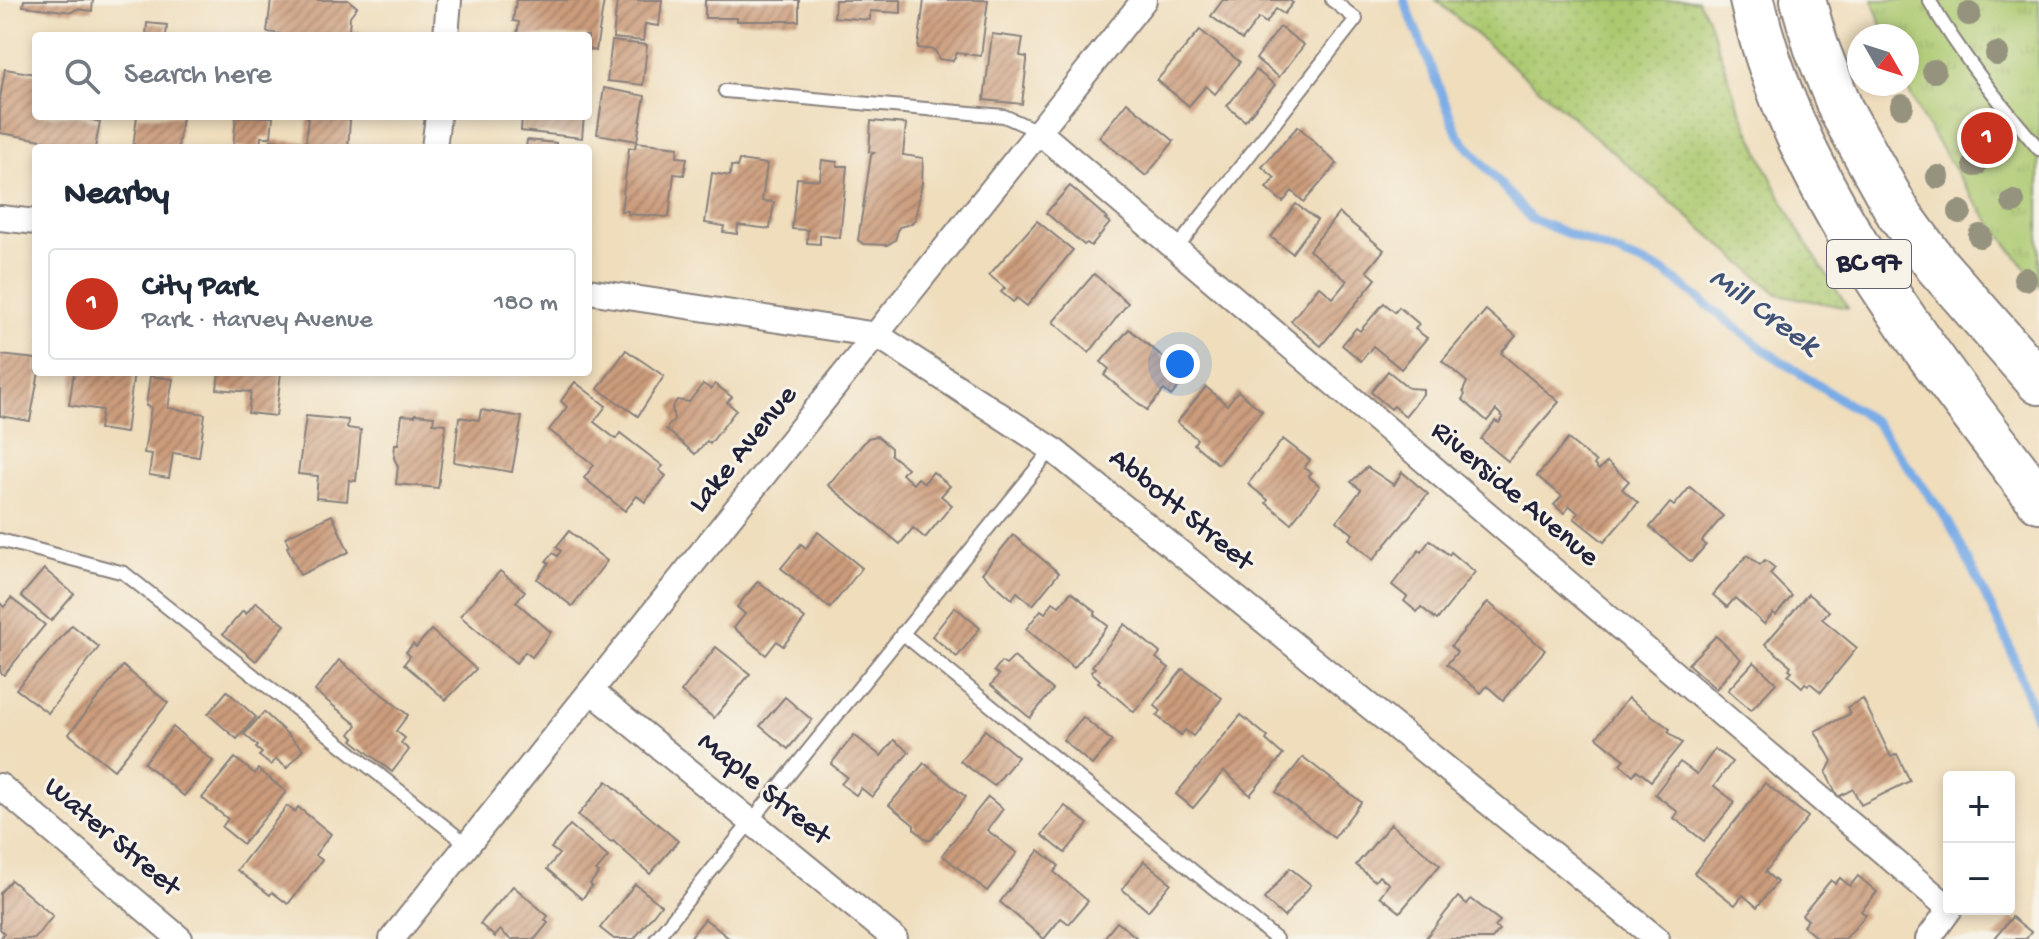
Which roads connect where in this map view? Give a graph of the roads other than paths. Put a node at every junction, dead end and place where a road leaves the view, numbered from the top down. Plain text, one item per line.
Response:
1 (449, 0) edge
2 (1144, 0) edge
3 (1332, 0) edge
4 (1752, 0) edge
5 (1803, 0) edge
6 (1929, 0) edge
7 (446, 32) edge
8 (725, 91) dead end
9 (438, 120) edge
10 (1038, 131) junction
11 (434, 144) edge
12 (2039, 149) edge
13 (0, 218) edge
14 (32, 222) edge
15 (1176, 249) junction
16 (592, 292) edge
17 (877, 335) junction
18 (2039, 382) edge
19 (1052, 449) junction
20 (2039, 500) edge
21 (0, 540) edge
22 (902, 633) junction
23 (591, 691) junction
24 (0, 786) edge
25 (751, 821) junction
26 (468, 845) junction
27 (1943, 902) edge
28 (1945, 915) edge
29 (180, 939) edge
30 (392, 939) edge
31 (656, 939) edge
32 (895, 939) edge
33 (1276, 939) edge
34 (1657, 939) edge
35 (1928, 939) edge

1 - 7 street
2 - 10 street, Lake Avenue
3 - 15 lane
4 - 20 highway, BC 97
5 - 18 highway, BC 97
6 - 12 lane
8 - 10 lane
9 - 11 street
10 - 15 street, Riverside Avenue
10 - 17 street, Lake Avenue
13 - 14 street
15 - 27 street, Riverside Avenue
16 - 17 street, Abbott Street
17 - 19 street, Abbott Street
17 - 23 street, Lake Avenue
19 - 22 lane
19 - 34 street, Abbott Street
21 - 26 lane
22 - 25 lane
22 - 33 lane
23 - 25 street, Maple Street
23 - 26 street, Lake Avenue
24 - 29 street, Water Street
25 - 31 lane
25 - 32 street, Maple Street
26 - 30 street, Lake Avenue
28 - 35 street, Riverside Avenue

